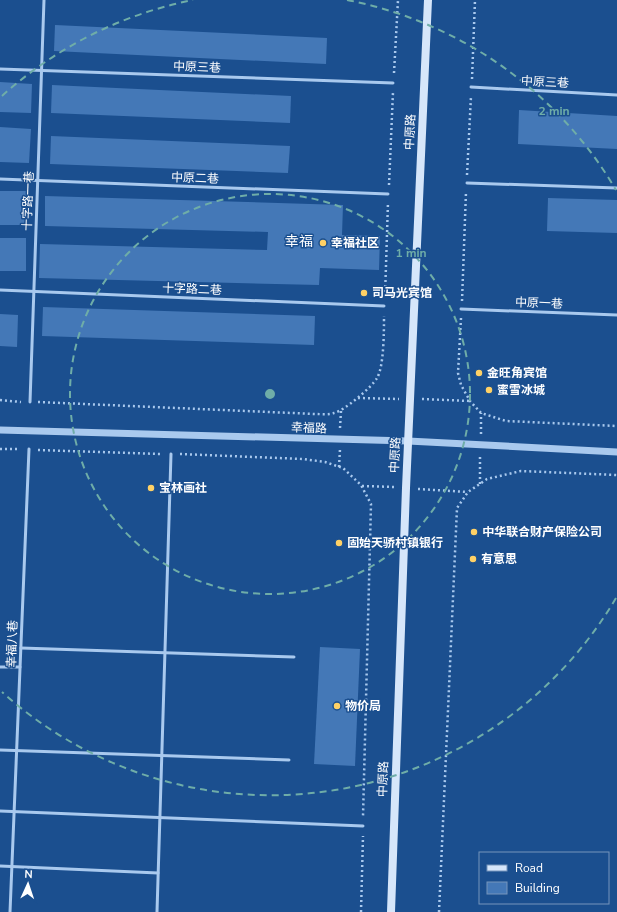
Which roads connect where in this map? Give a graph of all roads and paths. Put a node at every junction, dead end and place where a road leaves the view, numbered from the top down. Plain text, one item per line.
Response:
1 (44, 0) edge
2 (428, 0) edge
3 (475, 0) edge
4 (0, 69) edge
5 (41, 71) junction
6 (393, 83) dead end
7 (471, 87) junction
8 (617, 95) edge
9 (0, 179) edge
10 (38, 180) junction
11 (467, 183) junction
12 (617, 188) edge
13 (388, 194) dead end
14 (0, 290) edge
15 (34, 292) junction
16 (384, 306) dead end
17 (461, 309) junction
18 (617, 315) edge
19 (30, 402) dead end
20 (617, 426) edge
21 (0, 430) edge
22 (408, 442) junction
23 (0, 449) edge
24 (29, 450) junction
25 (617, 452) edge
26 (171, 454) junction
27 (617, 475) edge
28 (21, 648) junction
29 (165, 653) junction
30 (294, 657) dead end
31 (0, 667) edge
32 (20, 667) junction
33 (0, 750) edge
34 (16, 750) junction
35 (162, 756) junction
36 (289, 760) dead end
37 (0, 811) edge
38 (14, 811) junction
39 (160, 818) junction
40 (363, 826) junction
41 (0, 866) edge
42 (12, 867) junction
43 (158, 873) junction
44 (10, 912) edge
45 (157, 912) edge
46 (361, 912) edge
47 (391, 912) edge
48 (439, 912) edge

1 - 5 lane, 十字路一巷
2 - 22 main road, 中原路
3 - 7 path
4 - 5 lane, 中原三巷
5 - 6 lane, 中原三巷
5 - 10 lane, 十字路一巷
7 - 8 lane, 中原三巷
7 - 11 path
9 - 10 lane, 中原二巷
10 - 13 lane, 中原二巷
10 - 15 lane, 十字路一巷
11 - 12 lane
11 - 17 path
14 - 15 lane, 十字路二巷
15 - 16 lane, 十字路二巷
15 - 19 lane, 十字路一巷
17 - 18 lane, 中原一巷
17 - 20 path
21 - 22 street, 幸福路
22 - 25 street, 幸福路
22 - 47 main road, 中原路
23 - 24 path
24 - 26 path
24 - 28 lane, 幸福八巷
26 - 29 lane
26 - 40 path
27 - 48 path
28 - 29 lane
28 - 32 lane, 幸福八巷
29 - 30 lane
29 - 35 lane
31 - 32 lane
32 - 34 lane, 幸福八巷
33 - 34 lane
34 - 35 lane
34 - 38 lane, 幸福八巷
35 - 36 lane
35 - 39 lane
37 - 38 lane
38 - 39 lane
38 - 42 lane, 幸福八巷
39 - 40 lane
39 - 43 lane
40 - 46 path
41 - 42 lane
42 - 43 lane
42 - 44 lane, 幸福八巷
43 - 45 lane

